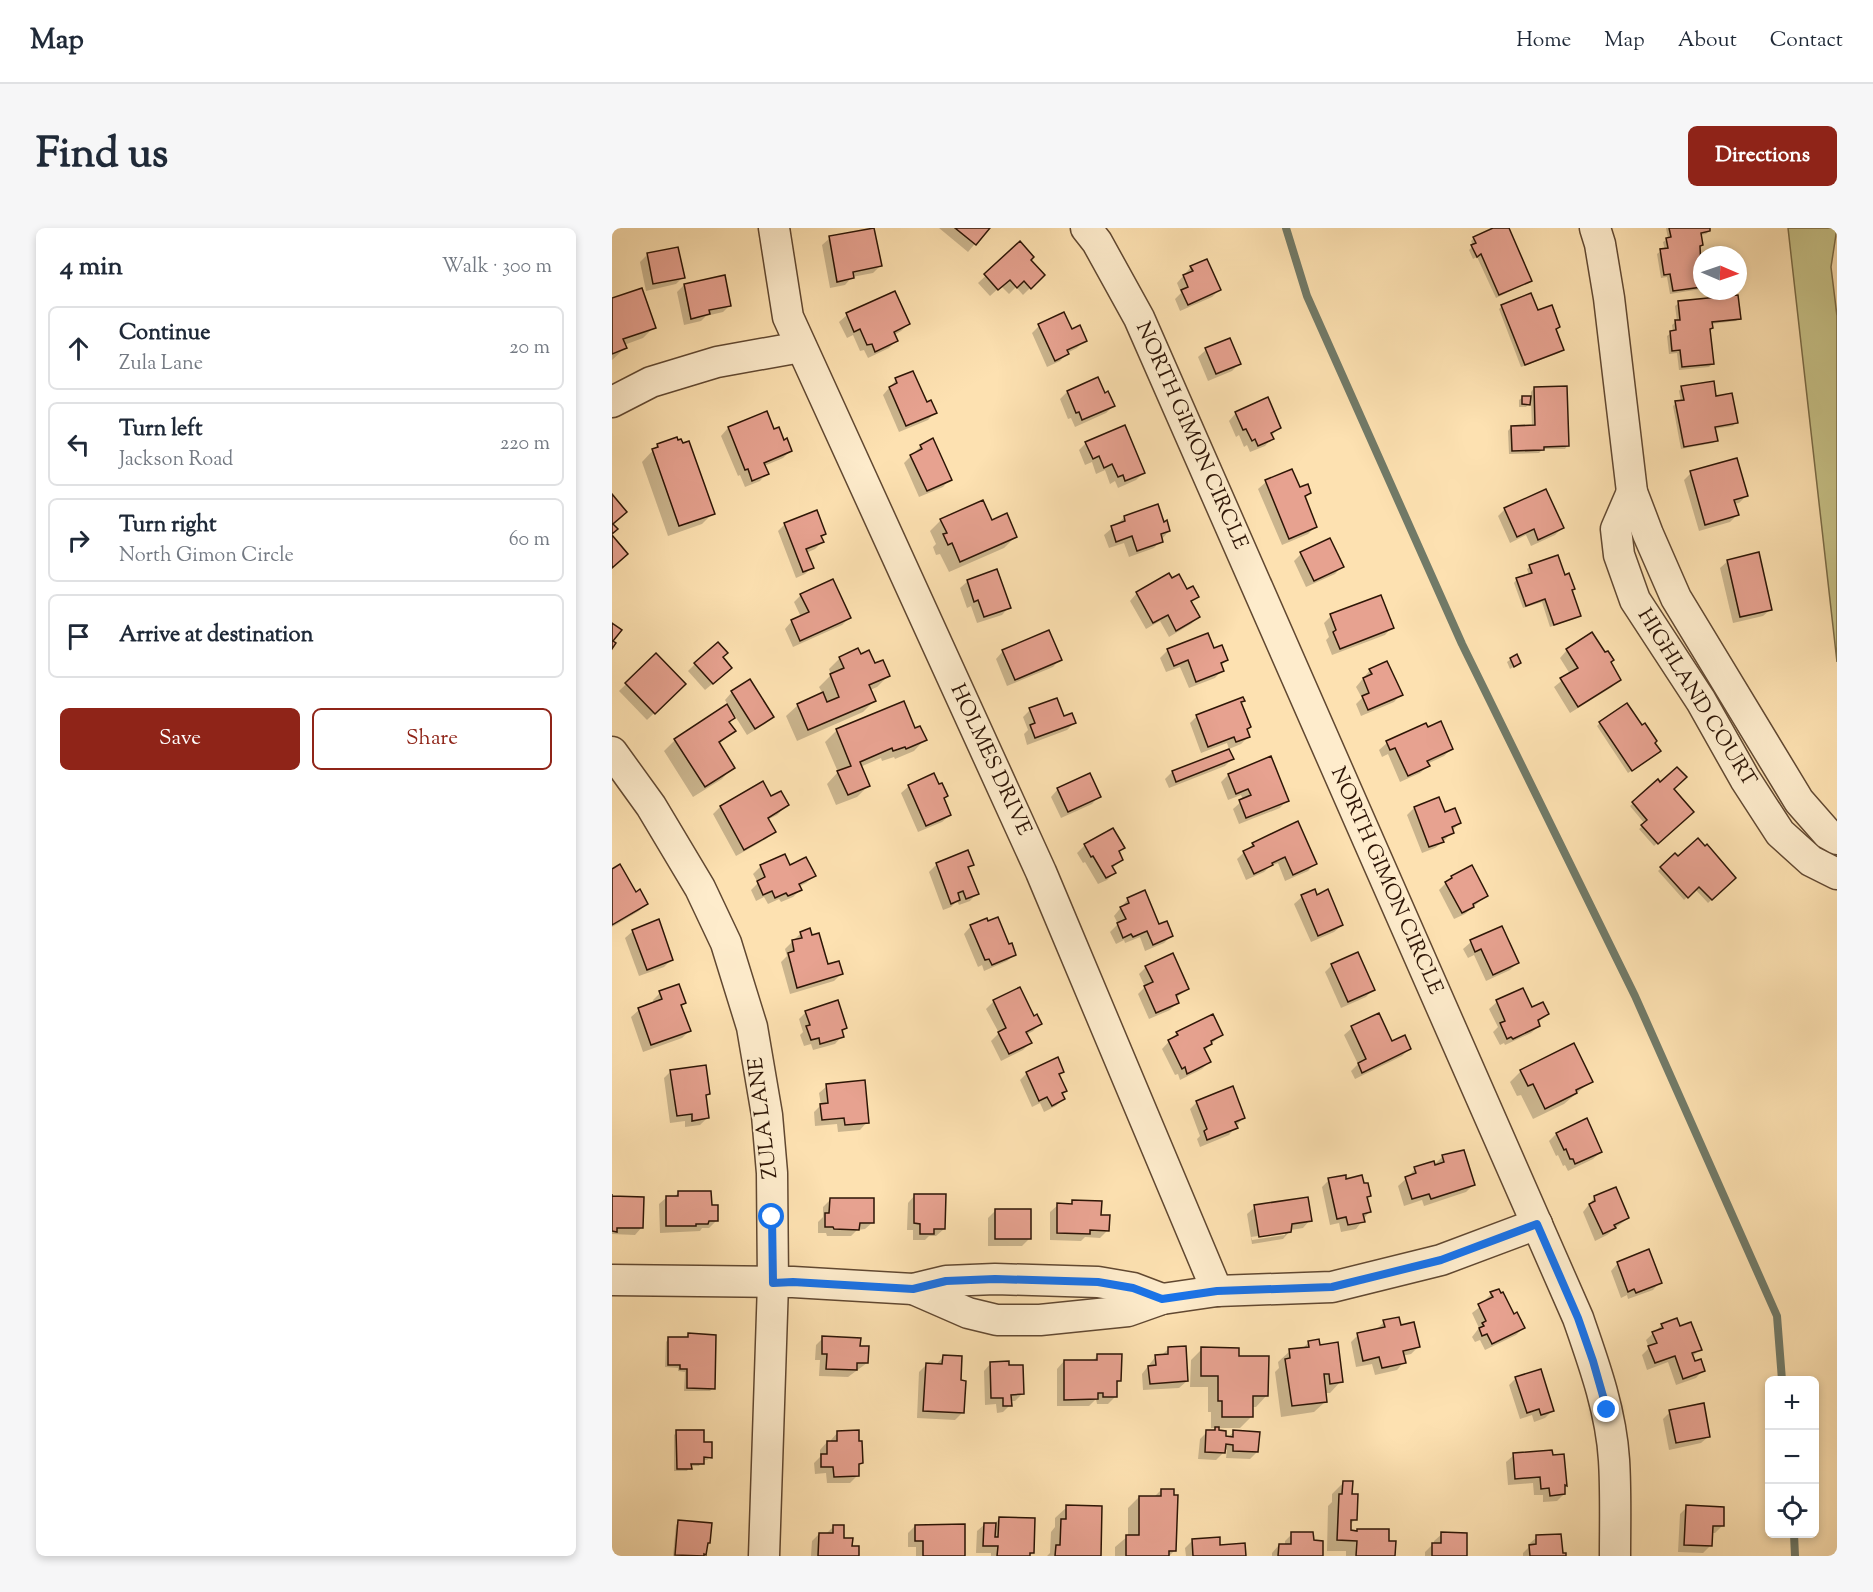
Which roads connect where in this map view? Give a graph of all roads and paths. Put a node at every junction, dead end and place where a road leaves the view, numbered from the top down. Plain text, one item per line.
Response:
1 (774, 228) edge
2 (1086, 228) edge
3 (1595, 228) edge
4 (801, 347) junction
5 (612, 402) edge
6 (1632, 492) junction
7 (612, 752) edge
8 (1837, 839) edge
9 (1837, 874) edge
10 (1537, 1224) junction
11 (612, 1280) edge
12 (773, 1283) junction
13 (913, 1289) junction
14 (1217, 1291) junction
15 (1162, 1299) junction
16 (764, 1556) edge
17 (1615, 1556) edge

1 - 4 street, HOLMES DRIVE
2 - 10 street, NORTH GIMON CIRCLE
3 - 6 street, HIGHLAND COURT
4 - 5 street
4 - 14 street, HOLMES DRIVE
6 - 8 street, HIGHLAND COURT
6 - 9 street, HIGHLAND COURT
7 - 12 street, ZULA LANE
10 - 14 street
10 - 17 street, NORTH GIMON CIRCLE
11 - 12 street
12 - 13 street
12 - 16 street, ZULA LANE
13 - 15 street
13 - 15 street
14 - 15 street

